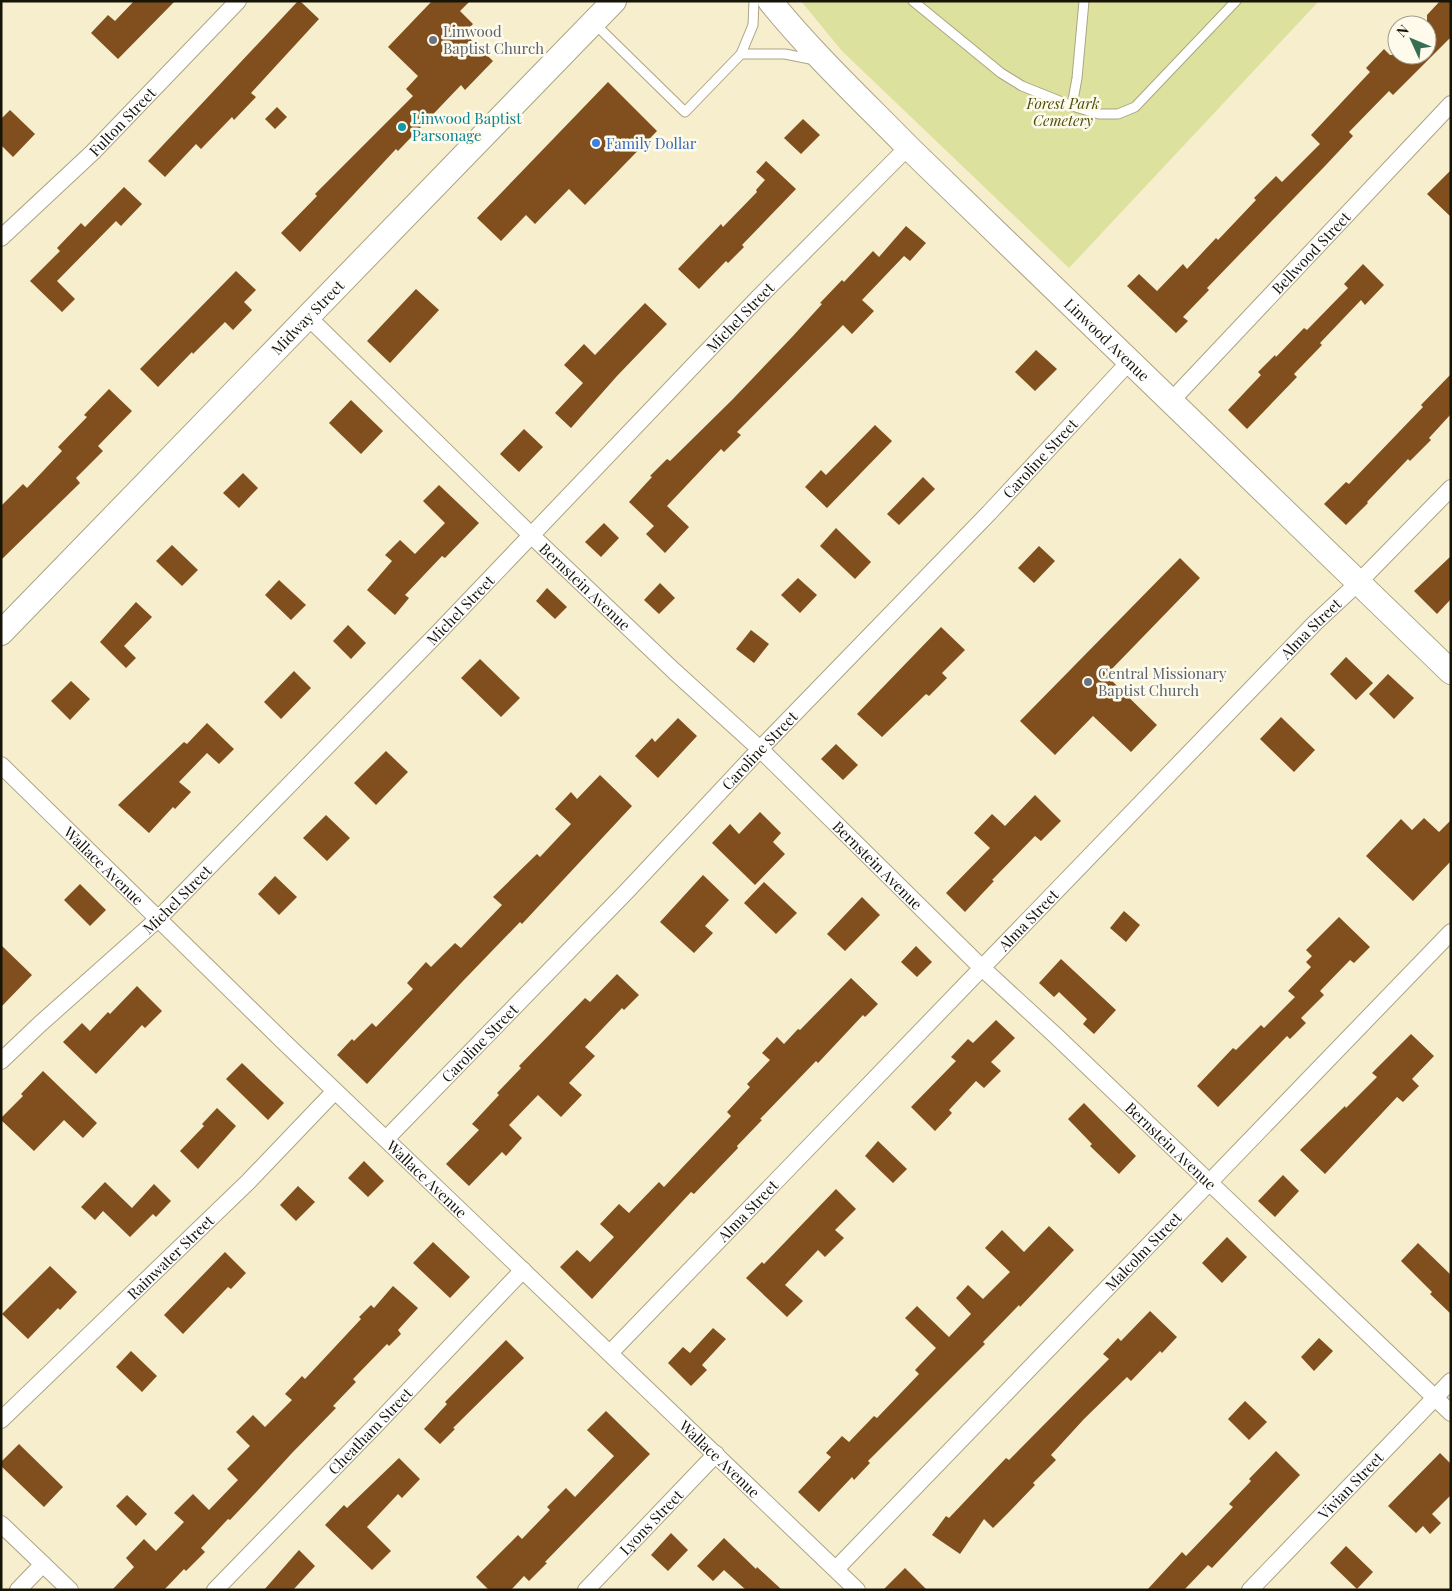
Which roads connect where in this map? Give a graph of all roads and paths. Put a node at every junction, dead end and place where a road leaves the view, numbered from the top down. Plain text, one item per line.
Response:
1 (238, 1) edge
2 (614, 1) edge
3 (754, 1) edge
4 (770, 1) edge
5 (913, 1) edge
6 (1084, 1) edge
7 (1236, 1) edge
8 (594, 22) junction
9 (741, 54) junction
10 (823, 62) junction
11 (1451, 104) edge
12 (1072, 106) junction
13 (908, 146) junction
14 (1, 238) edge
15 (307, 316) junction
16 (1130, 362) junction
17 (1171, 401) junction
18 (1451, 488) edge
19 (532, 536) junction
20 (1358, 582) junction
21 (1, 633) edge
22 (1451, 672) edge
23 (760, 749) junction
24 (1, 765) edge
25 (158, 919) junction
26 (1451, 932) edge
27 (982, 968) junction
28 (1, 1061) edge
29 (335, 1091) junction
30 (386, 1139) junction
31 (1208, 1182) junction
32 (523, 1270) junction
33 (610, 1353) junction
34 (1451, 1382) edge
35 (1435, 1397) junction
36 (1451, 1413) edge
37 (1, 1420) edge
38 (716, 1454) junction
39 (1, 1524) edge
40 (43, 1564) junction
41 (836, 1569) junction
42 (18, 1590) edge
43 (70, 1590) edge
44 (215, 1590) edge
45 (586, 1590) edge
46 (857, 1590) edge
47 (1250, 1590) edge

1 - 14 street, Fulton Street
2 - 8 main road, Midway Street
3 - 9 lane
4 - 10 main road, Linwood Avenue
5 - 12 lane
6 - 12 lane
7 - 12 lane
8 - 9 lane
8 - 15 main road, Midway Street
9 - 10 lane
10 - 13 main road, Linwood Avenue
11 - 17 street, Bellwood Street
13 - 16 main road, Linwood Avenue
13 - 19 street, Michel Street
15 - 19 street, Bernstein Avenue
15 - 21 main road, Midway Street
16 - 17 main road, Linwood Avenue
16 - 23 street, Caroline Street
17 - 20 main road, Linwood Avenue
18 - 20 street, Alma Street
19 - 23 street, Bernstein Avenue
19 - 25 street, Michel Street
20 - 22 main road, Linwood Avenue
20 - 27 street, Alma Street
23 - 27 street, Bernstein Avenue
23 - 30 street, Caroline Street
24 - 25 street, Wallace Avenue
25 - 28 street, Michel Street
25 - 29 street, Wallace Avenue
26 - 31 street, Malcolm Street
27 - 31 street, Bernstein Avenue
27 - 33 street, Alma Street
29 - 30 street, Wallace Avenue
29 - 37 street, Rainwater Street
30 - 32 street, Wallace Avenue
31 - 35 street, Bernstein Avenue
31 - 41 street, Malcolm Street
32 - 33 street, Wallace Avenue
32 - 44 street, Cheatham Street
33 - 38 street, Wallace Avenue
34 - 35 street, Vivian Street
35 - 36 street, Bernstein Avenue
35 - 47 street, Vivian Street
38 - 41 street, Wallace Avenue
38 - 45 street, Lyons Street
39 - 40 street
40 - 42 street
40 - 43 street
41 - 46 street, Wallace Avenue

